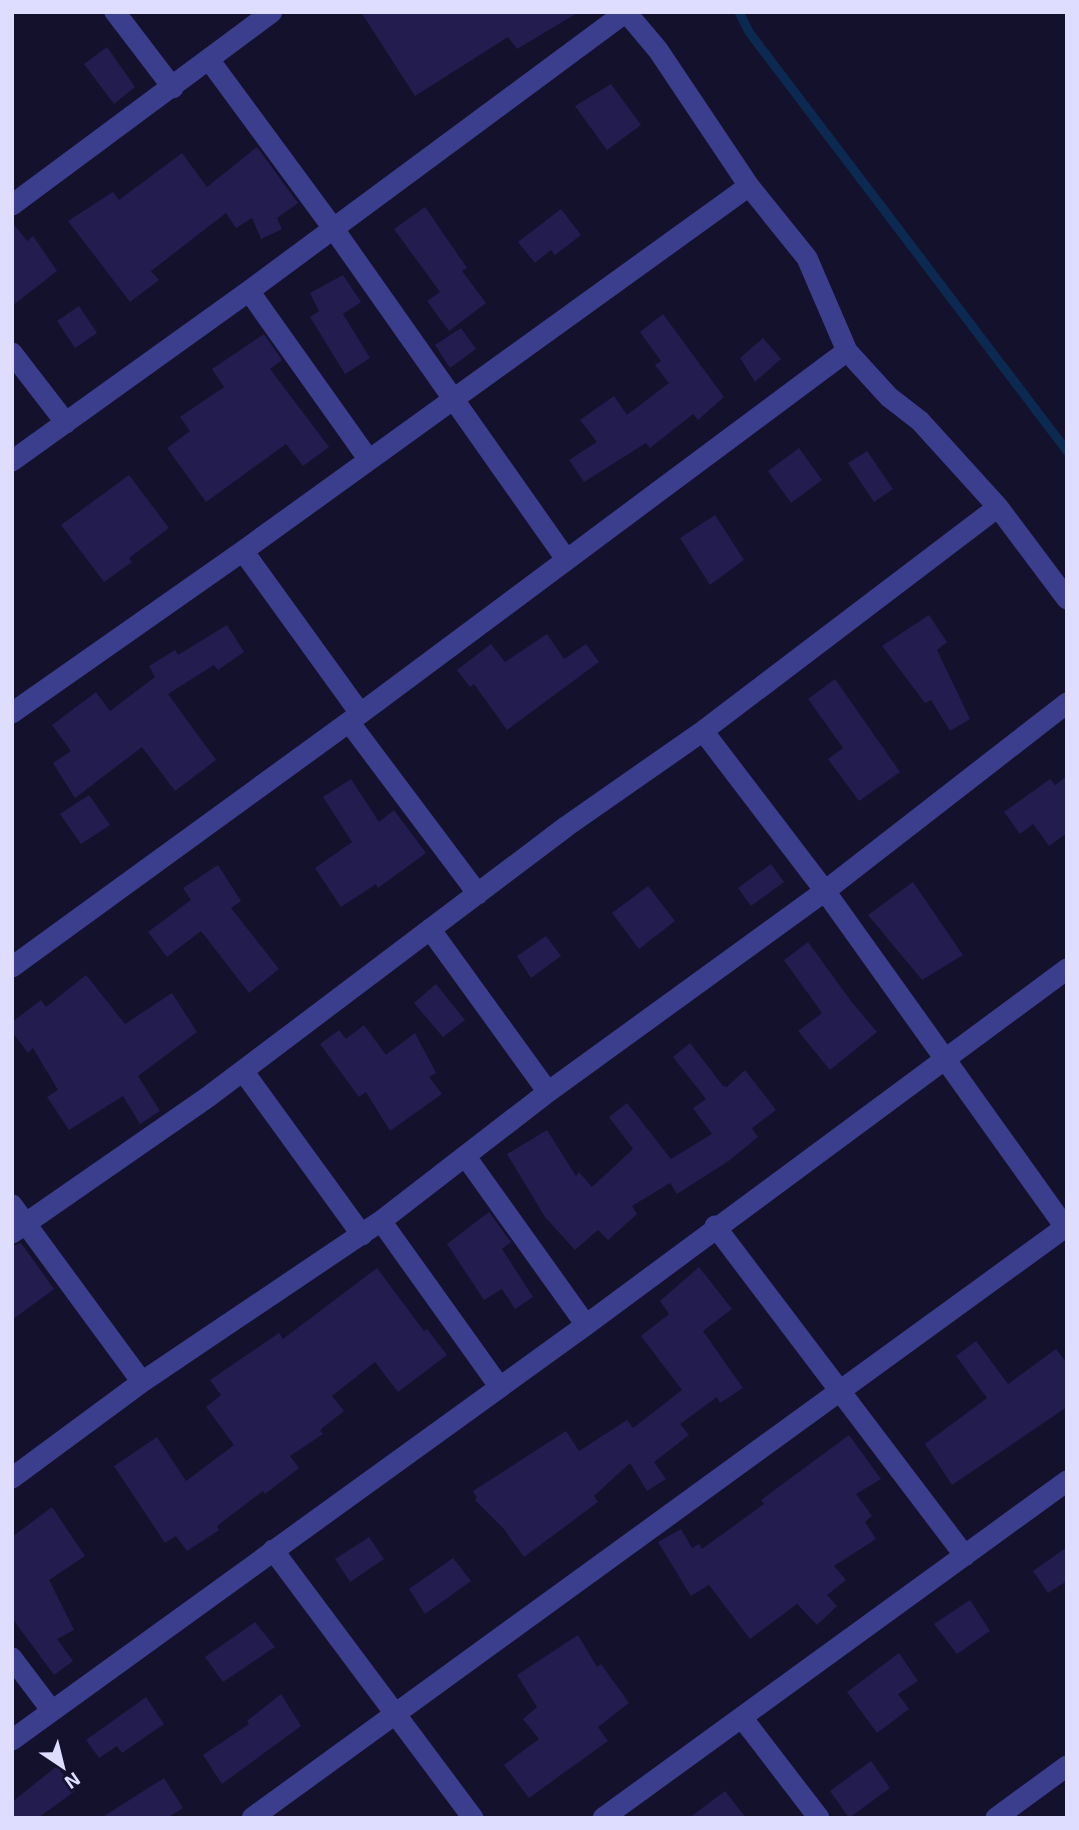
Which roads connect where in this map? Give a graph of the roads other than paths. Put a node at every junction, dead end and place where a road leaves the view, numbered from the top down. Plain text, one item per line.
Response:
1 (116, 12) edge
2 (272, 12) edge
3 (626, 12) edge
4 (210, 61) junction
5 (173, 88) junction
6 (749, 186) junction
7 (12, 205) edge
8 (333, 228) junction
9 (249, 291) junction
10 (847, 351) junction
11 (12, 353) edge
12 (452, 399) junction
13 (66, 423) junction
14 (369, 460) junction
15 (12, 461) edge
16 (998, 507) junction
17 (243, 551) junction
18 (566, 559) junction
19 (1067, 599) edge
20 (1067, 703) edge
21 (12, 713) edge
22 (355, 718) junction
23 (703, 731) junction
24 (825, 891) junction
25 (478, 894) junction
26 (430, 929) junction
27 (12, 967) edge
28 (1067, 969) edge
29 (946, 1058) junction
30 (243, 1071) junction
31 (548, 1092) junction
32 (466, 1157) junction
33 (12, 1205) edge
34 (381, 1221) junction
35 (715, 1226) junction
36 (1066, 1227) edge
37 (19, 1228) edge
38 (362, 1235) junction
39 (586, 1325) junction
40 (142, 1382) junction
41 (499, 1386) junction
42 (840, 1389) junction
43 (12, 1478) edge
44 (1067, 1481) edge
45 (273, 1550) junction
46 (965, 1556) junction
47 (12, 1658) edge
48 (52, 1711) junction
49 (395, 1713) junction
50 (743, 1719) junction
51 (12, 1740) edge
52 (1067, 1766) edge
53 (252, 1818) edge
54 (473, 1818) edge
55 (603, 1818) edge
56 (819, 1818) edge
57 (996, 1818) edge

1 - 5 street
2 - 4 street
3 - 6 street
3 - 8 street
4 - 5 street
4 - 8 street
5 - 7 street
6 - 10 street
6 - 12 street
8 - 9 street
8 - 12 street
9 - 13 street
9 - 14 street
10 - 16 street
10 - 18 street
11 - 13 street
12 - 14 street
12 - 18 street
13 - 15 street
14 - 17 street
16 - 19 street
16 - 23 street
17 - 21 street
17 - 22 street
18 - 22 street
20 - 24 street
22 - 25 street
22 - 27 street
23 - 24 street
23 - 25 street
24 - 29 street
24 - 31 street
25 - 26 street
26 - 30 street
26 - 31 street
28 - 29 street
29 - 35 street
29 - 36 street
30 - 37 street
30 - 38 street
31 - 32 street
32 - 34 street
32 - 39 street
33 - 37 street
34 - 38 street
34 - 41 street
35 - 39 street
35 - 42 street
36 - 42 street
37 - 40 street
38 - 40 street
39 - 41 street
40 - 43 street
41 - 45 street
42 - 46 street
42 - 49 street
44 - 46 street
45 - 48 street
45 - 49 street
46 - 50 street
47 - 48 street
48 - 51 street
49 - 53 street
49 - 54 street
50 - 55 street
50 - 56 street
52 - 57 street

